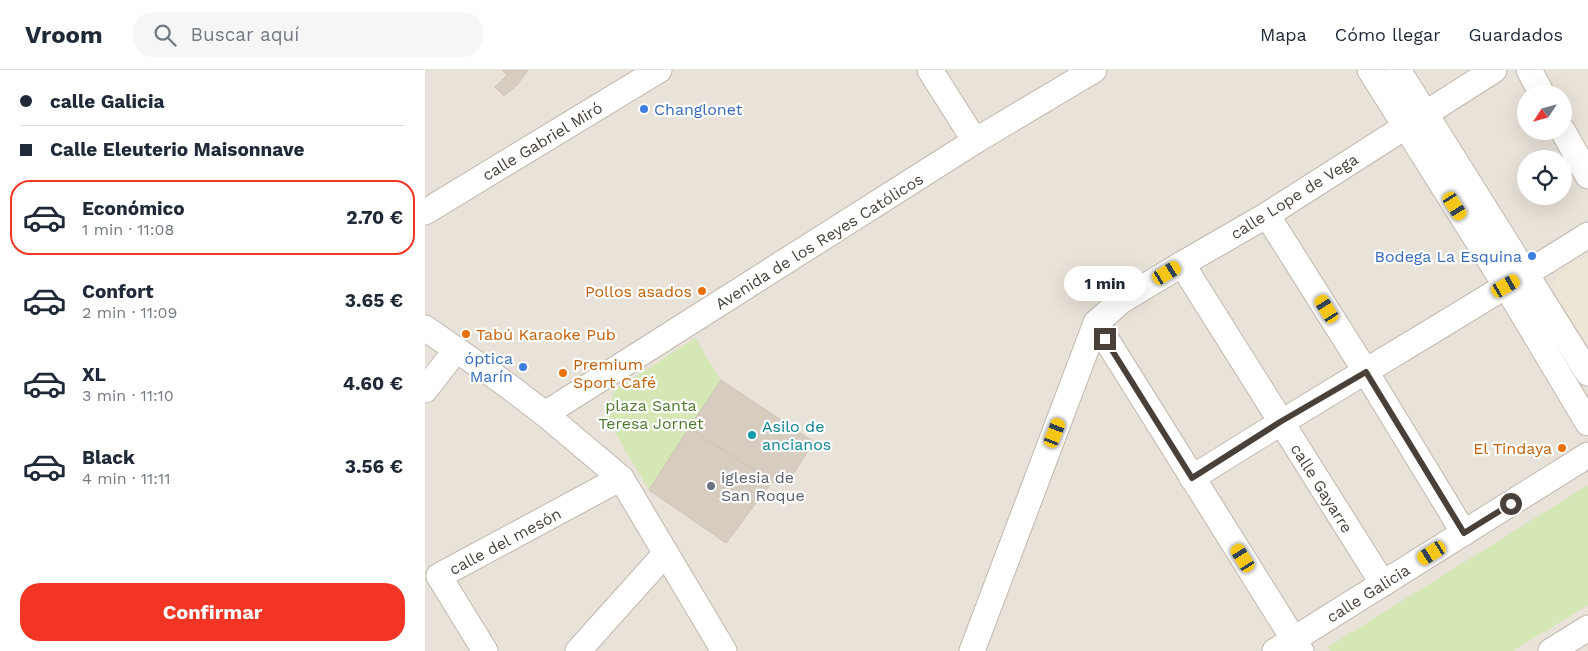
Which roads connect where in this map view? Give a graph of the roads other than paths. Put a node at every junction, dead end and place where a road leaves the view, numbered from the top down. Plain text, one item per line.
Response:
1 (659, 70) edge
2 (930, 70) edge
3 (1094, 70) edge
4 (1371, 70) edge
5 (1398, 70) edge
6 (1493, 70) edge
7 (1529, 70) edge
8 (1537, 85) edge
9 (1415, 120) junction
10 (1568, 140) edge
11 (975, 141) junction
12 (1588, 176) edge
13 (425, 212) edge
14 (1267, 215) junction
15 (1588, 235) edge
16 (1182, 264) junction
17 (1516, 280) junction
18 (1096, 323) junction
19 (425, 328) edge
20 (456, 350) junction
21 (1366, 372) junction
22 (1588, 373) edge
23 (425, 390) edge
24 (545, 414) junction
25 (1280, 422) junction
26 (1588, 423) edge
27 (1588, 455) edge
28 (621, 478) junction
29 (1192, 478) junction
30 (1464, 533) junction
31 (665, 554) junction
32 (1383, 584) junction
33 (1588, 628) edge
34 (1290, 647) edge
35 (485, 651) edge
36 (578, 651) edge
37 (724, 651) edge
38 (972, 651) edge
39 (1551, 651) edge

1 - 13 street, calle Gabriel Miró
2 - 11 street
3 - 11 street, Avenida de los Reyes Católicos
4 - 9 street
5 - 9 street
6 - 9 street, calle Lope de Vega
7 - 8 street
9 - 14 street, calle Lope de Vega
9 - 17 street
10 - 12 street
11 - 24 street, Avenida de los Reyes Católicos
14 - 16 street, calle Lope de Vega
14 - 21 street
15 - 17 street
16 - 18 street, calle Lope de Vega
16 - 25 street, calle Gayarre
17 - 21 street
17 - 22 street
17 - 26 street
18 - 29 street
18 - 38 street
19 - 20 street
20 - 23 street
20 - 24 street
21 - 25 street
21 - 30 street
24 - 28 street
25 - 29 street
25 - 32 street, calle Gayarre
27 - 30 street, calle Galicia
28 - 31 street
28 - 35 street, calle del mesón
29 - 34 street
30 - 32 street, calle Galicia
31 - 36 street
31 - 37 street
32 - 34 street, calle Galicia
33 - 39 street

